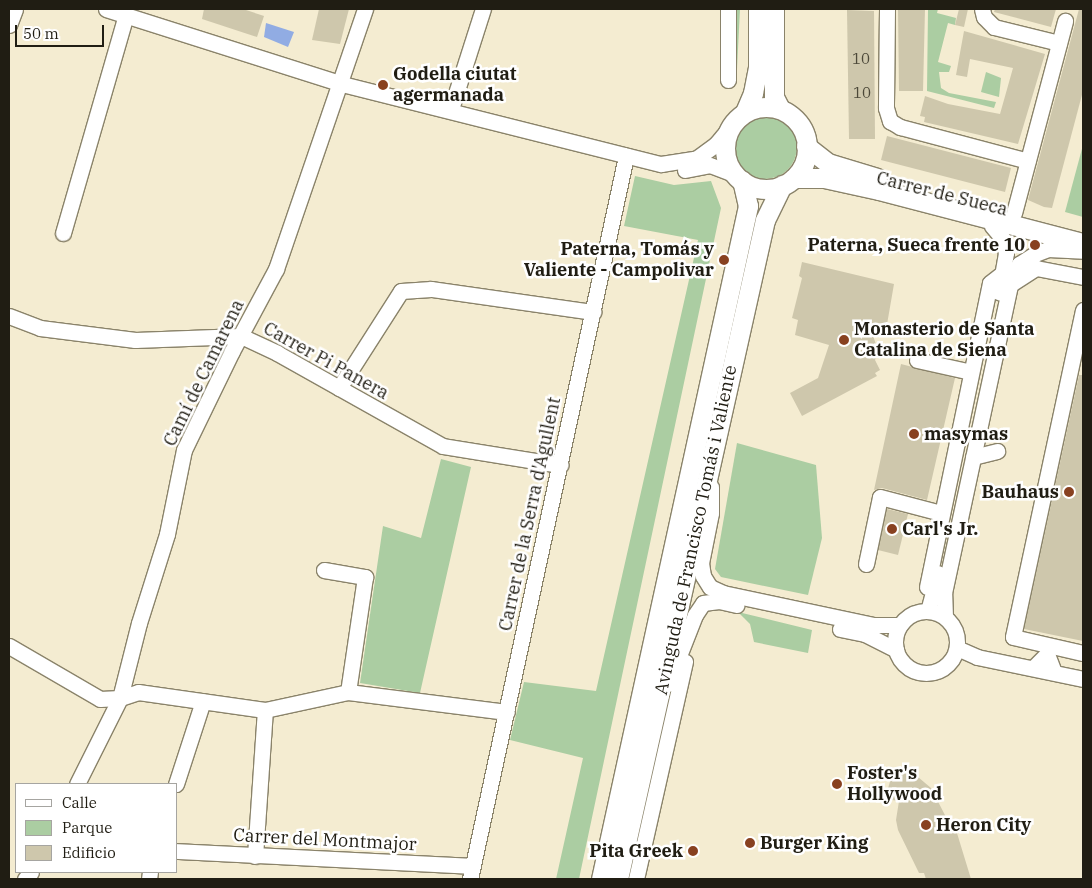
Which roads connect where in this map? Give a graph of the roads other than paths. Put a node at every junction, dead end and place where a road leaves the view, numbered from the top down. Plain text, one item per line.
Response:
1 (16, 9) edge
2 (106, 9) edge
3 (365, 9) edge
4 (482, 9) edge
5 (728, 9) edge
6 (758, 9) edge
7 (887, 9) edge
8 (982, 9) edge
9 (778, 12) edge
10 (126, 15) junction
11 (1065, 21) dead end
12 (9, 25) edge
13 (1059, 43) junction
14 (728, 80) dead end
15 (342, 84) junction
16 (452, 109) junction
17 (780, 109) junction
18 (745, 112) junction
19 (731, 126) junction
20 (806, 146) junction
21 (626, 156) junction
22 (647, 160) junction
23 (1028, 161) junction
24 (738, 178) junction
25 (788, 181) junction
26 (837, 181) junction
27 (1014, 213) junction
28 (992, 226) junction
29 (1083, 231) edge
30 (63, 233) dead end
31 (1083, 243) edge
32 (1083, 250) edge
33 (1083, 277) edge
34 (1007, 278) junction
35 (1083, 310) edge
36 (593, 312) junction
37 (9, 316) edge
38 (240, 336) junction
39 (918, 360) dead end
40 (971, 372) junction
41 (339, 388) junction
42 (977, 439) junction
43 (712, 455) junction
44 (973, 457) junction
45 (560, 465) junction
46 (941, 513) junction
47 (866, 564) dead end
48 (324, 570) dead end
49 (923, 612) junction
50 (695, 615) junction
51 (944, 617) junction
52 (900, 625) junction
53 (9, 646) edge
54 (957, 648) junction
55 (1048, 649) junction
56 (896, 650) junction
57 (1083, 653) edge
58 (1034, 668) junction
59 (1054, 672) junction
60 (1083, 679) edge
61 (348, 692) junction
62 (120, 698) junction
63 (203, 701) junction
64 (265, 710) junction
65 (507, 712) junction
66 (654, 720) junction
67 (78, 783) edge
68 (176, 783) edge
69 (178, 851) edge
70 (255, 856) junction
71 (471, 873) edge
72 (601, 879) edge
73 (618, 879) edge
74 (636, 879) edge

1 - 12 street
2 - 10 street
3 - 15 street, Camí de Camarena
4 - 16 street
5 - 14 street
6 - 18 main road
7 - 23 street
8 - 13 street
9 - 17 main road
10 - 15 street
10 - 30 street
11 - 13 street
13 - 23 street
15 - 16 street
15 - 38 street, Camí de Camarena
16 - 21 street
17 - 18 main road
17 - 20 main road
18 - 19 main road
19 - 22 street
19 - 24 main road
20 - 25 main road
20 - 27 main road, Carrer de Sueca
21 - 22 street
21 - 36 street, Carrer de la Serra d'Agullent
22 - 24 street
23 - 27 street
24 - 25 main road
24 - 72 main road, Avinguda de Francisco Tomás i Valiente
25 - 26 main road, Carrer de Sueca
25 - 43 main road, Avinguda de Francisco Tomás i Valiente
26 - 28 street, Carrer de Sueca
26 - 31 main road, Carrer de Sueca
27 - 29 main road, Carrer de Sueca
28 - 32 street, Carrer de Sueca
28 - 34 street
32 - 34 street, Carrer de Sueca
33 - 34 street
34 - 40 street
34 - 42 street
34 - 49 street
35 - 55 street
36 - 41 street
36 - 45 street, Carrer de la Serra d'Agullent
37 - 38 street, Carrer Pi Panera
38 - 41 street, Carrer Pi Panera
38 - 62 street, Camí de Camarena
39 - 40 street
40 - 46 street
41 - 45 street, Carrer Pi Panera
42 - 44 street
42 - 44 street
43 - 52 street
43 - 66 main road, Avinguda de Francisco Tomás i Valiente
44 - 51 street
45 - 65 street, Carrer de la Serra d'Agullent
46 - 47 street
46 - 49 street
48 - 61 street
49 - 51 street
49 - 52 street
50 - 56 street
50 - 66 street
50 - 74 street
51 - 54 street
52 - 56 street
53 - 62 street
54 - 56 street
54 - 58 street
55 - 57 street
55 - 58 street
55 - 59 street
58 - 59 street
59 - 60 street
61 - 64 street
61 - 65 street
62 - 63 street
62 - 67 street, Camí de Camarena
63 - 64 street
63 - 68 street
64 - 70 street
65 - 71 street, Carrer de la Serra d'Agullent
66 - 73 main road, Avinguda de Francisco Tomás i Valiente
69 - 70 street, Carrer del Montmajor
70 - 71 street, Carrer del Montmajor

